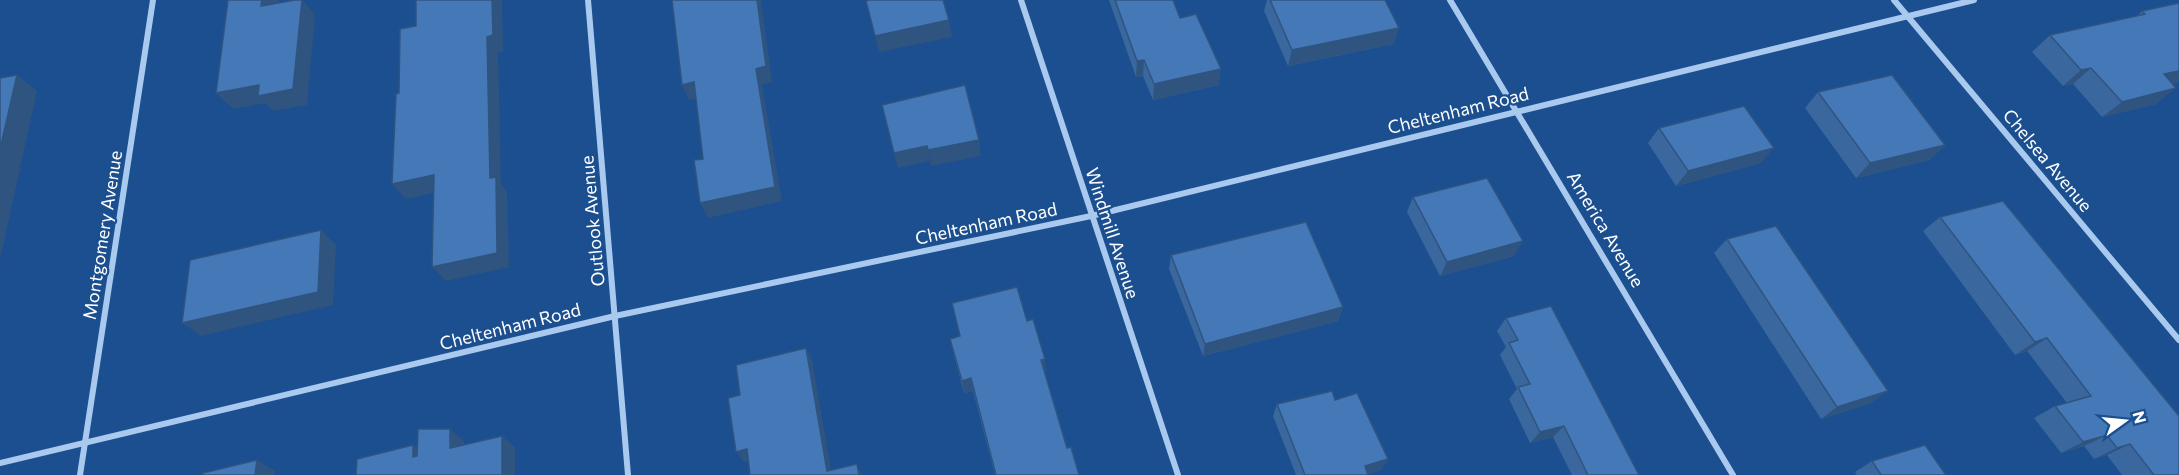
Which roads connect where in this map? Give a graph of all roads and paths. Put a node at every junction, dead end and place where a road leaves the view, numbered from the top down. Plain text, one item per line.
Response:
1 (153, 0) edge
2 (588, 0) edge
3 (1021, 0) edge
4 (1450, 0) edge
5 (1893, 0) edge
6 (1974, 0) edge
7 (1908, 16) junction
8 (1518, 111) junction
9 (1091, 216) junction
10 (615, 316) junction
11 (2179, 340) edge
12 (85, 442) junction
13 (0, 463) edge
14 (80, 475) edge
15 (628, 475) edge
16 (1178, 475) edge
17 (1733, 475) edge

1 - 12 street, Montgomery Avenue
2 - 10 street, Outlook Avenue
3 - 9 street, Windmill Avenue
4 - 8 street, America Avenue
5 - 7 street, Chelsea Avenue
6 - 7 street, Cheltenham Road
7 - 8 street, Cheltenham Road
7 - 11 street, Chelsea Avenue
8 - 9 street, Cheltenham Road
8 - 17 street, America Avenue
9 - 10 street, Cheltenham Road
9 - 16 street, Windmill Avenue
10 - 12 street, Cheltenham Road
10 - 15 street, Outlook Avenue
12 - 13 street, Cheltenham Road
12 - 14 street, Montgomery Avenue

